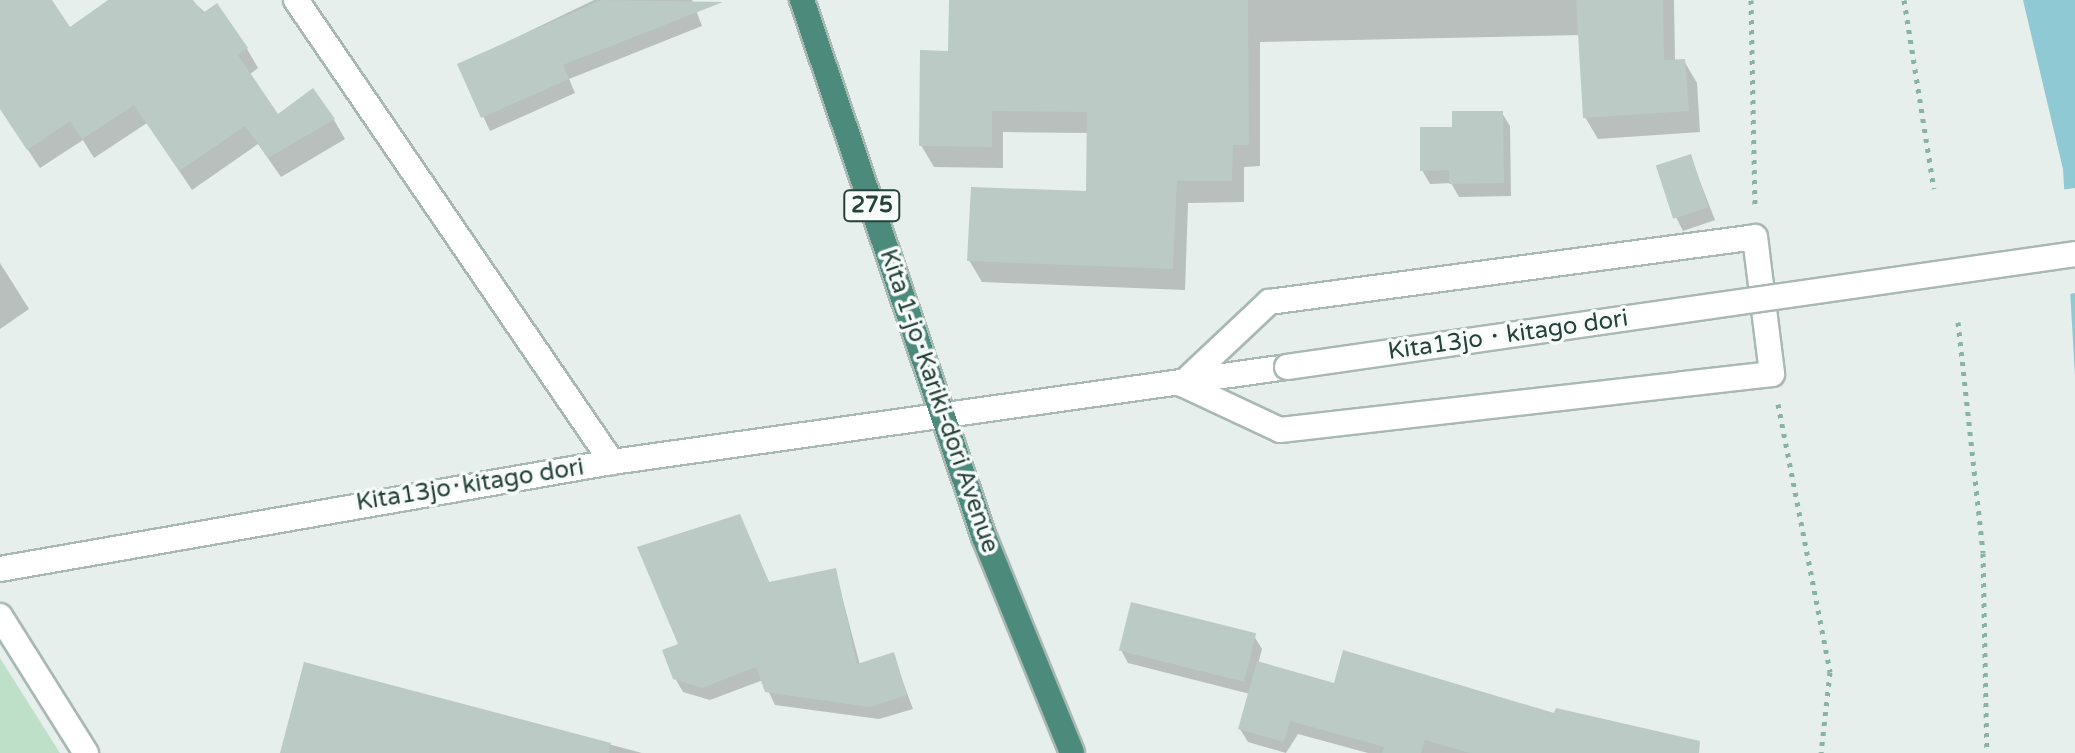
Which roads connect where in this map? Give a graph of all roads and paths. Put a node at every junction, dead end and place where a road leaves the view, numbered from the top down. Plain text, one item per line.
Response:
1 (296, 0) edge
2 (802, 0) edge
3 (1904, 0) edge
4 (1934, 189) dead end
5 (2075, 254) edge
6 (1958, 322) dead end
7 (1182, 384) junction
8 (941, 411) junction
9 (612, 462) junction
10 (0, 569) edge
11 (0, 616) edge
12 (86, 753) edge
13 (1072, 753) edge
14 (1987, 753) edge

1 - 9 street
2 - 8 highway, Kita 1-jo･Kariki-dori Avenue / 275
3 - 4 path
5 - 7 street, Kita13jo・kitago dori, bridge
6 - 14 path
7 - 7 street
7 - 8 street, Kita13jo・kitago dori
8 - 9 street, Kita13jo･kitago dori
8 - 13 highway, Kita 1-jo･Kariki-dori Avenue / 275
9 - 10 street, Kita13jo･kitago dori
11 - 12 street

